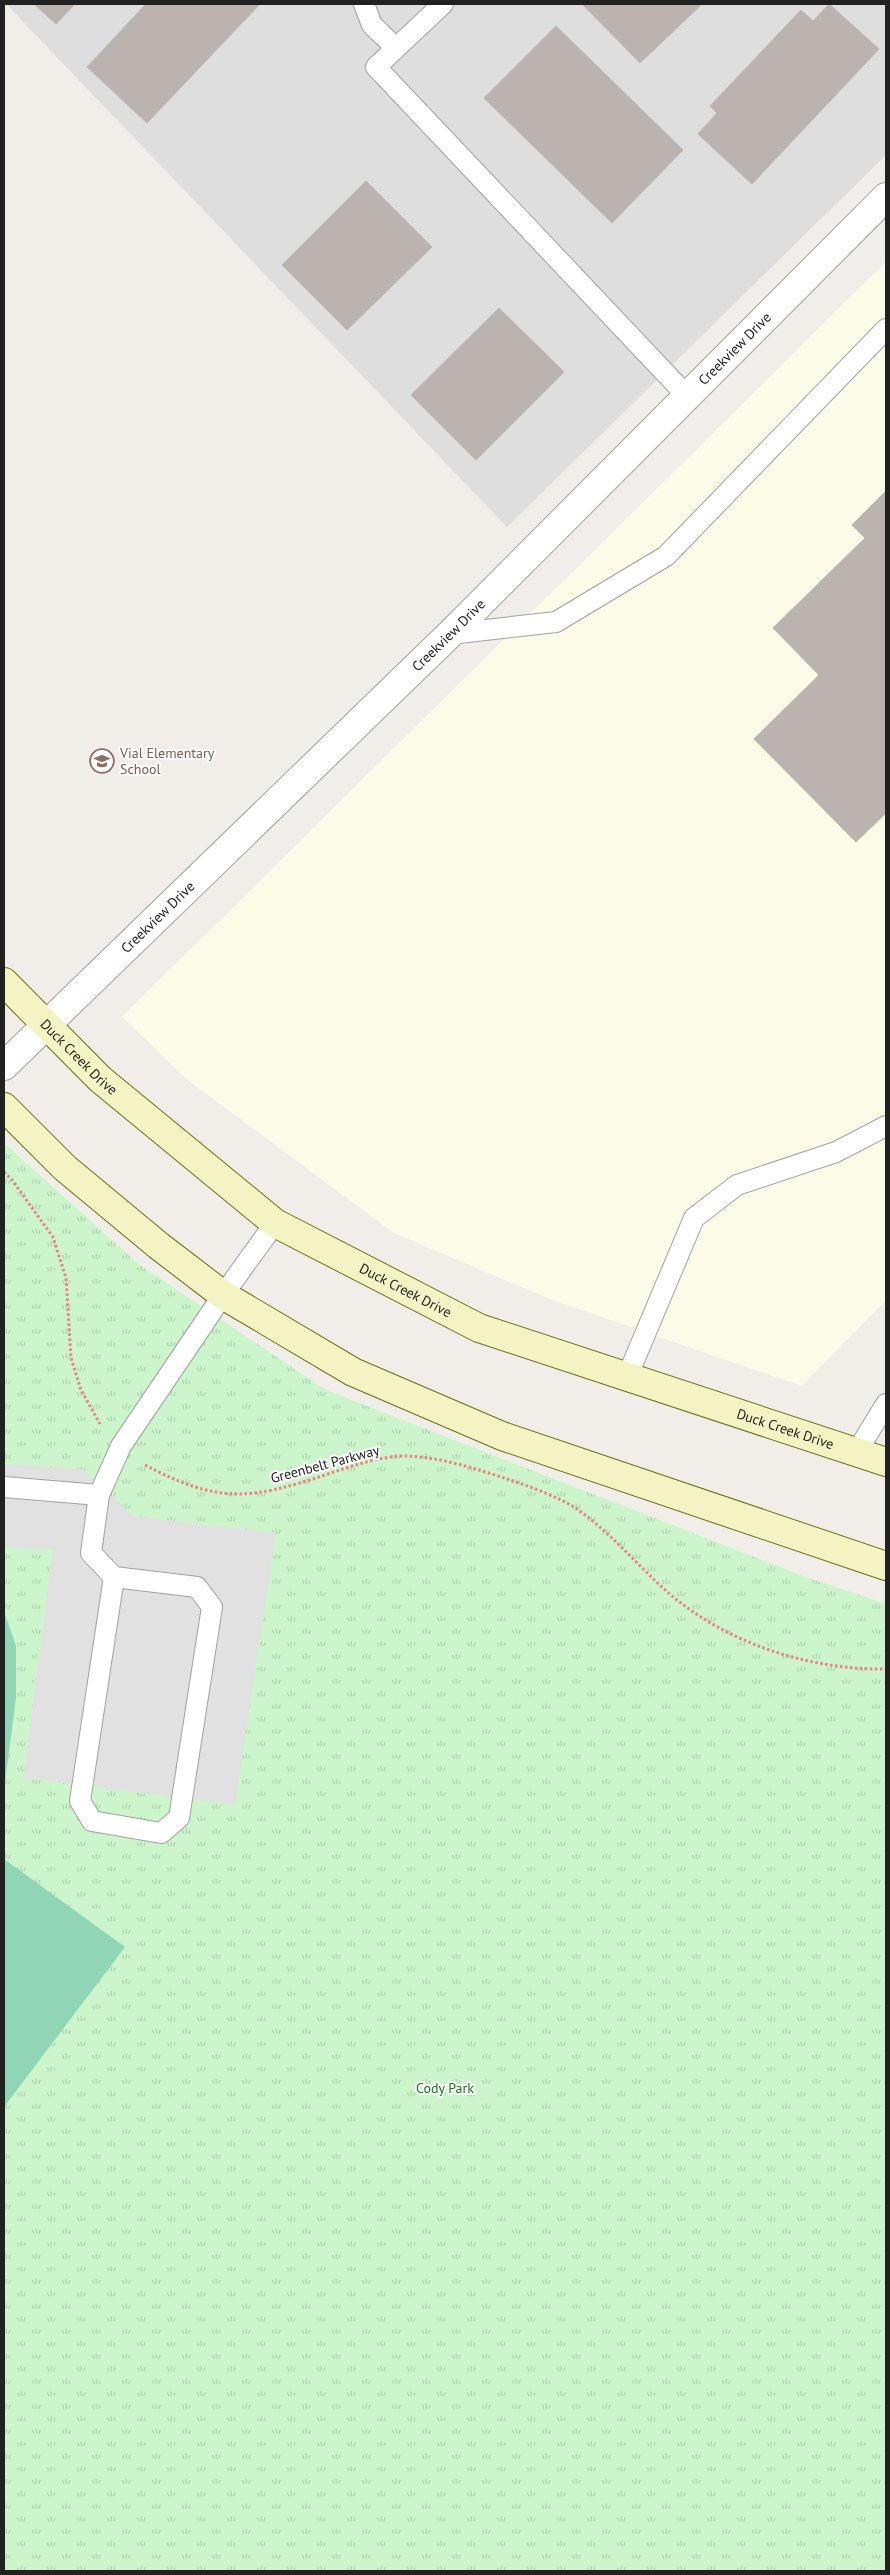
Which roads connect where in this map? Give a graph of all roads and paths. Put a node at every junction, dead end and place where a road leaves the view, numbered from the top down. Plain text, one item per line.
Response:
1 (364, 4) edge
2 (443, 4) edge
3 (396, 48) junction
4 (886, 196) edge
5 (886, 329) edge
6 (687, 396) junction
7 (450, 634) junction
8 (4, 982) edge
9 (45, 1024) junction
10 (4, 1066) edge
11 (4, 1107) edge
12 (886, 1126) edge
13 (4, 1172) edge
14 (275, 1223) junction
15 (224, 1295) junction
16 (627, 1378) junction
17 (886, 1404) edge
18 (122, 1446) junction
19 (856, 1453) junction
20 (886, 1462) edge
21 (4, 1487) edge
22 (98, 1495) junction
23 (886, 1566) edge
24 (114, 1577) junction
25 (886, 1670) edge

1 - 3 lane
2 - 3 lane
3 - 6 lane
4 - 6 street, Creekview Drive
5 - 7 lane
6 - 7 street, Creekview Drive
7 - 9 street, Creekview Drive
8 - 9 main road, Duck Creek Drive
9 - 10 street, Creekview Drive
9 - 14 main road, Duck Creek Drive
11 - 15 main road
12 - 16 lane
13 - 18 path, Greenbelt Parkway
14 - 15 lane
14 - 16 main road, Duck Creek Drive
15 - 18 lane
15 - 23 main road
16 - 19 main road, Duck Creek Drive
17 - 19 lane
18 - 22 lane
18 - 25 path, Greenbelt Parkway
19 - 20 main road, Duck Creek Drive
21 - 22 lane
22 - 24 lane
24 - 24 lane

